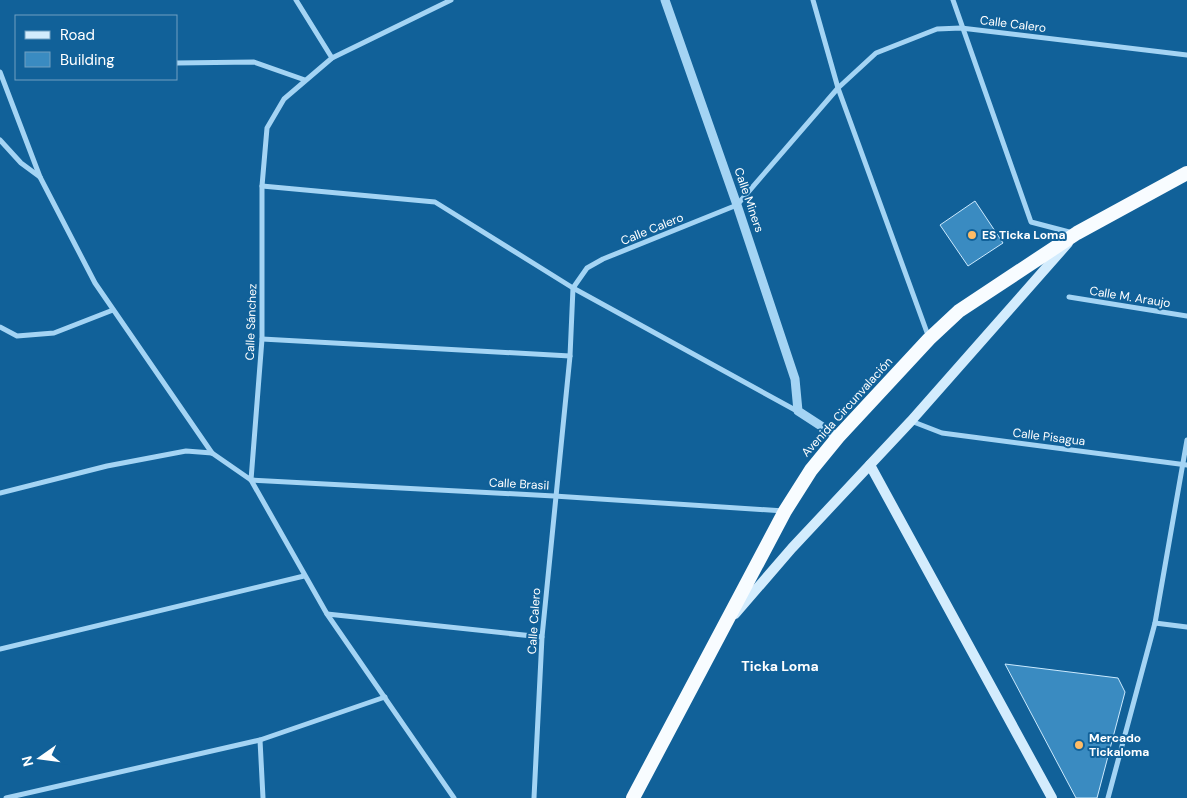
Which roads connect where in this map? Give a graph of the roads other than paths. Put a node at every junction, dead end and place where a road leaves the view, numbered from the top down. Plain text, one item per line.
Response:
1 (296, 0) edge
2 (452, 0) edge
3 (665, 0) edge
4 (813, 0) edge
5 (953, 0) edge
6 (961, 28) junction
7 (1187, 55) edge
8 (332, 58) junction
9 (178, 63) edge
10 (0, 72) edge
11 (304, 80) junction
12 (838, 88) junction
13 (0, 140) edge
14 (1187, 173) edge
15 (40, 177) junction
16 (262, 186) junction
17 (738, 205) junction
18 (1077, 233) junction
19 (573, 288) junction
20 (1069, 297) dead end
21 (113, 310) junction
22 (1187, 316) edge
23 (0, 327) edge
24 (262, 339) junction
25 (929, 339) junction
26 (570, 356) junction
27 (798, 411) junction
28 (911, 421) junction
29 (838, 437) junction
30 (1187, 440) edge
31 (212, 453) junction
32 (870, 465) junction
33 (1184, 465) edge
34 (251, 480) junction
35 (0, 493) edge
36 (554, 496) junction
37 (785, 511) junction
38 (304, 576) junction
39 (327, 614) junction
40 (1155, 623) junction
41 (726, 624) junction
42 (1187, 627) edge
43 (542, 636) junction
44 (0, 649) edge
45 (385, 698) junction
46 (260, 740) junction
47 (6, 798) edge
48 (263, 798) edge
49 (454, 798) edge
50 (534, 798) edge
51 (633, 798) edge
52 (1052, 798) edge
53 (1108, 798) edge

1 - 8 street
2 - 8 street, Calle Sánchez
3 - 17 street, Calle Miners
4 - 12 street
5 - 6 street
6 - 7 street, Calle Calero
6 - 12 street, Calle Calero
6 - 18 street
8 - 11 street, Calle Sánchez
9 - 11 street
10 - 15 street
11 - 16 street, Calle Sánchez
12 - 17 street, Calle Calero
12 - 25 street
13 - 15 street
14 - 18 highway, Avenida Circunvalación
15 - 21 street
16 - 19 street
16 - 24 street, Calle Sánchez
17 - 19 street, Calle Calero
17 - 27 street, Calle Miners
18 - 25 highway, Avenida Circunvalación
18 - 28 main road
19 - 26 street, Calle Calero
19 - 27 street
20 - 22 street, Calle M. Araujo
21 - 23 street
21 - 31 street
24 - 26 street
24 - 34 street, Calle Sánchez
25 - 29 highway, Avenida Circunvalación
26 - 36 street, Calle Calero
27 - 29 street
28 - 32 main road
28 - 33 street, Calle Pisagua
29 - 37 highway, Avenida Circunvalación
30 - 33 street
31 - 34 street
31 - 35 street
32 - 41 main road
32 - 52 main road
33 - 40 street
34 - 36 street, Calle Brasil
34 - 38 street
36 - 37 street, Calle Brasil
36 - 43 street, Calle Calero
37 - 41 highway, Avenida Circunvalación
38 - 39 street
38 - 44 street
39 - 43 street
39 - 45 street
40 - 42 street
40 - 53 street
41 - 51 highway, Avenida Circunvalación
43 - 50 street, Calle Calero
45 - 46 street
45 - 49 street
46 - 47 street
46 - 48 street

